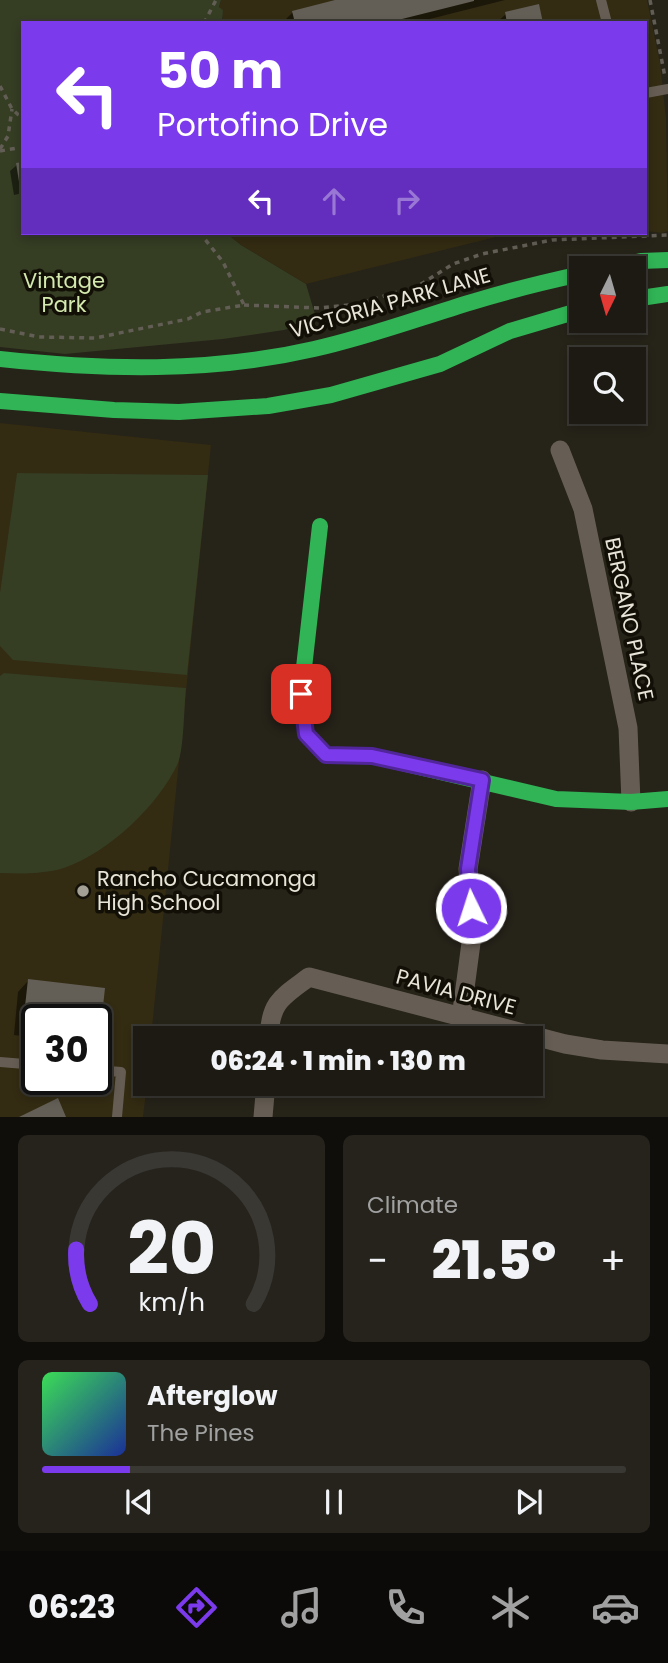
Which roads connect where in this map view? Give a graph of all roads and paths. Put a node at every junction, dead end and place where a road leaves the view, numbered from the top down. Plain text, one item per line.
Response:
1 (216, 0) edge
2 (601, 0) edge
3 (650, 0) edge
4 (205, 21) edge
5 (606, 21) edge
6 (0, 86) edge
7 (667, 89) edge
8 (647, 93) edge
9 (12, 108) junction
10 (21, 117) edge
11 (21, 147) edge
12 (0, 150) edge
13 (668, 234) edge
14 (202, 235) edge
15 (643, 235) edge
16 (647, 235) edge
17 (668, 260) edge
18 (646, 261) edge
19 (569, 277) edge
20 (668, 294) edge
21 (646, 297) edge
22 (244, 305) junction
23 (569, 314) edge
24 (0, 329) edge
25 (0, 359) edge
26 (0, 401) edge
27 (561, 450) dead end
28 (320, 526) dead end
29 (482, 780) junction
30 (668, 799) edge
31 (631, 802) junction
32 (461, 1018) junction
33 (269, 1026) edge
34 (668, 1054) edge
35 (0, 1062) edge
36 (21, 1064) edge
37 (112, 1071) edge
38 (265, 1096) edge
39 (117, 1117) edge
40 (263, 1117) edge

1 - 4 path
2 - 5 lane
3 - 7 path
6 - 9 path
7 - 8 lane
9 - 10 path
9 - 12 path
11 - 12 path
13 - 16 path
14 - 22 path
15 - 22 path
17 - 18 street
19 - 25 street, VICTORIA PARK LANE
20 - 21 street
22 - 24 path
23 - 26 street
27 - 31 street, BERGANO PLACE
28 - 29 street
29 - 31 street
29 - 32 street
30 - 31 street
32 - 33 street, PAVIA DRIVE
32 - 34 street, PAVIA DRIVE
35 - 36 lane
37 - 39 lane
38 - 40 street

